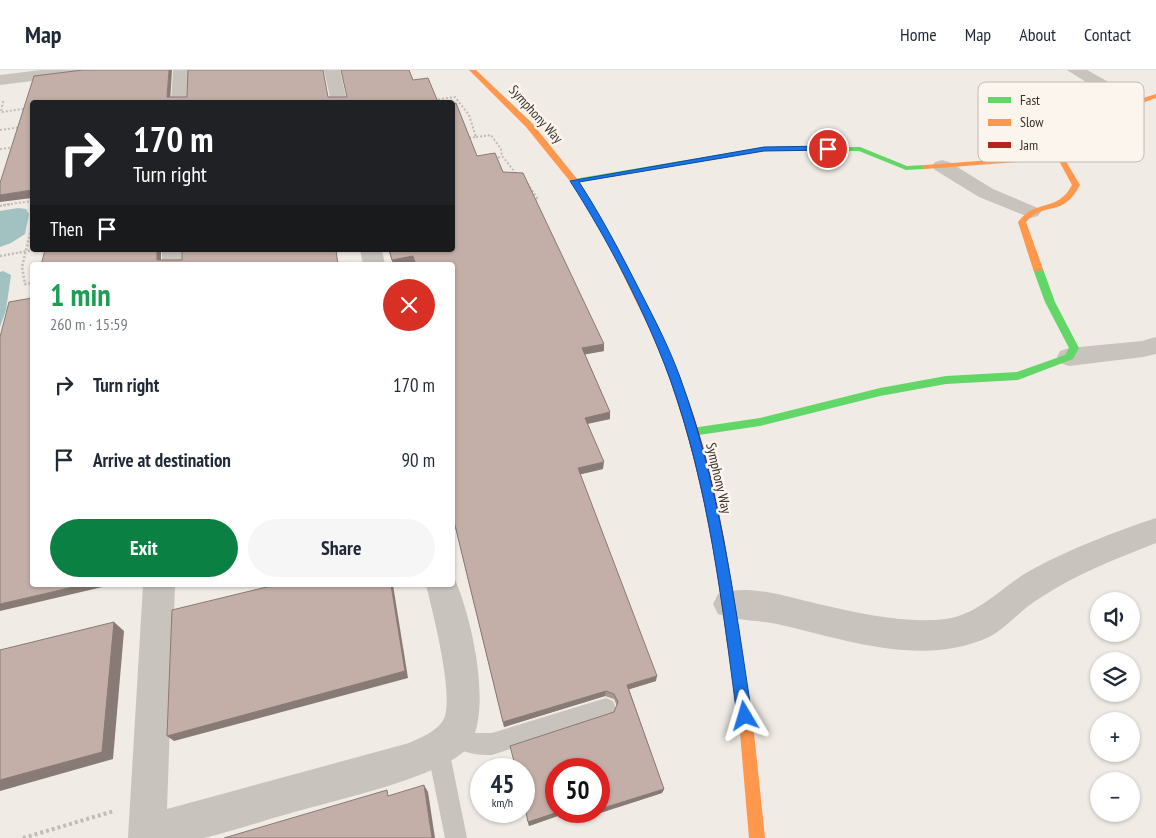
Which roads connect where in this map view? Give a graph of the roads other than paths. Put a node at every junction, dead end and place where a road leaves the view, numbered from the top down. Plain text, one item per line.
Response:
1 (81, 70) edge
2 (182, 70) edge
3 (332, 70) edge
4 (472, 70) edge
5 (1075, 70) edge
6 (0, 80) edge
7 (1096, 82) edge
8 (1156, 96) edge
9 (180, 100) edge
10 (339, 100) edge
11 (1144, 100) edge
12 (994, 162) edge
13 (1063, 162) edge
14 (942, 166) junction
15 (574, 181) junction
16 (1031, 212) junction
17 (1156, 345) edge
18 (1069, 357) junction
19 (692, 432) junction
20 (1156, 530) edge
21 (159, 587) edge
22 (442, 587) edge
23 (729, 604) junction
24 (606, 708) dead end
25 (447, 741) junction
26 (148, 824) edge
27 (456, 838) edge
28 (757, 838) edge

1 - 6 street
2 - 9 street
3 - 10 street
4 - 15 street, Symphony Way
5 - 7 street
8 - 11 street
12 - 14 street
13 - 16 street
14 - 15 street
14 - 16 street
15 - 19 street, Symphony Way
16 - 18 street
17 - 18 street
18 - 19 street
19 - 23 street, Symphony Way
20 - 23 street
21 - 26 street
22 - 25 street
23 - 28 street, Symphony Way
24 - 25 lane
25 - 26 street
25 - 27 lane

